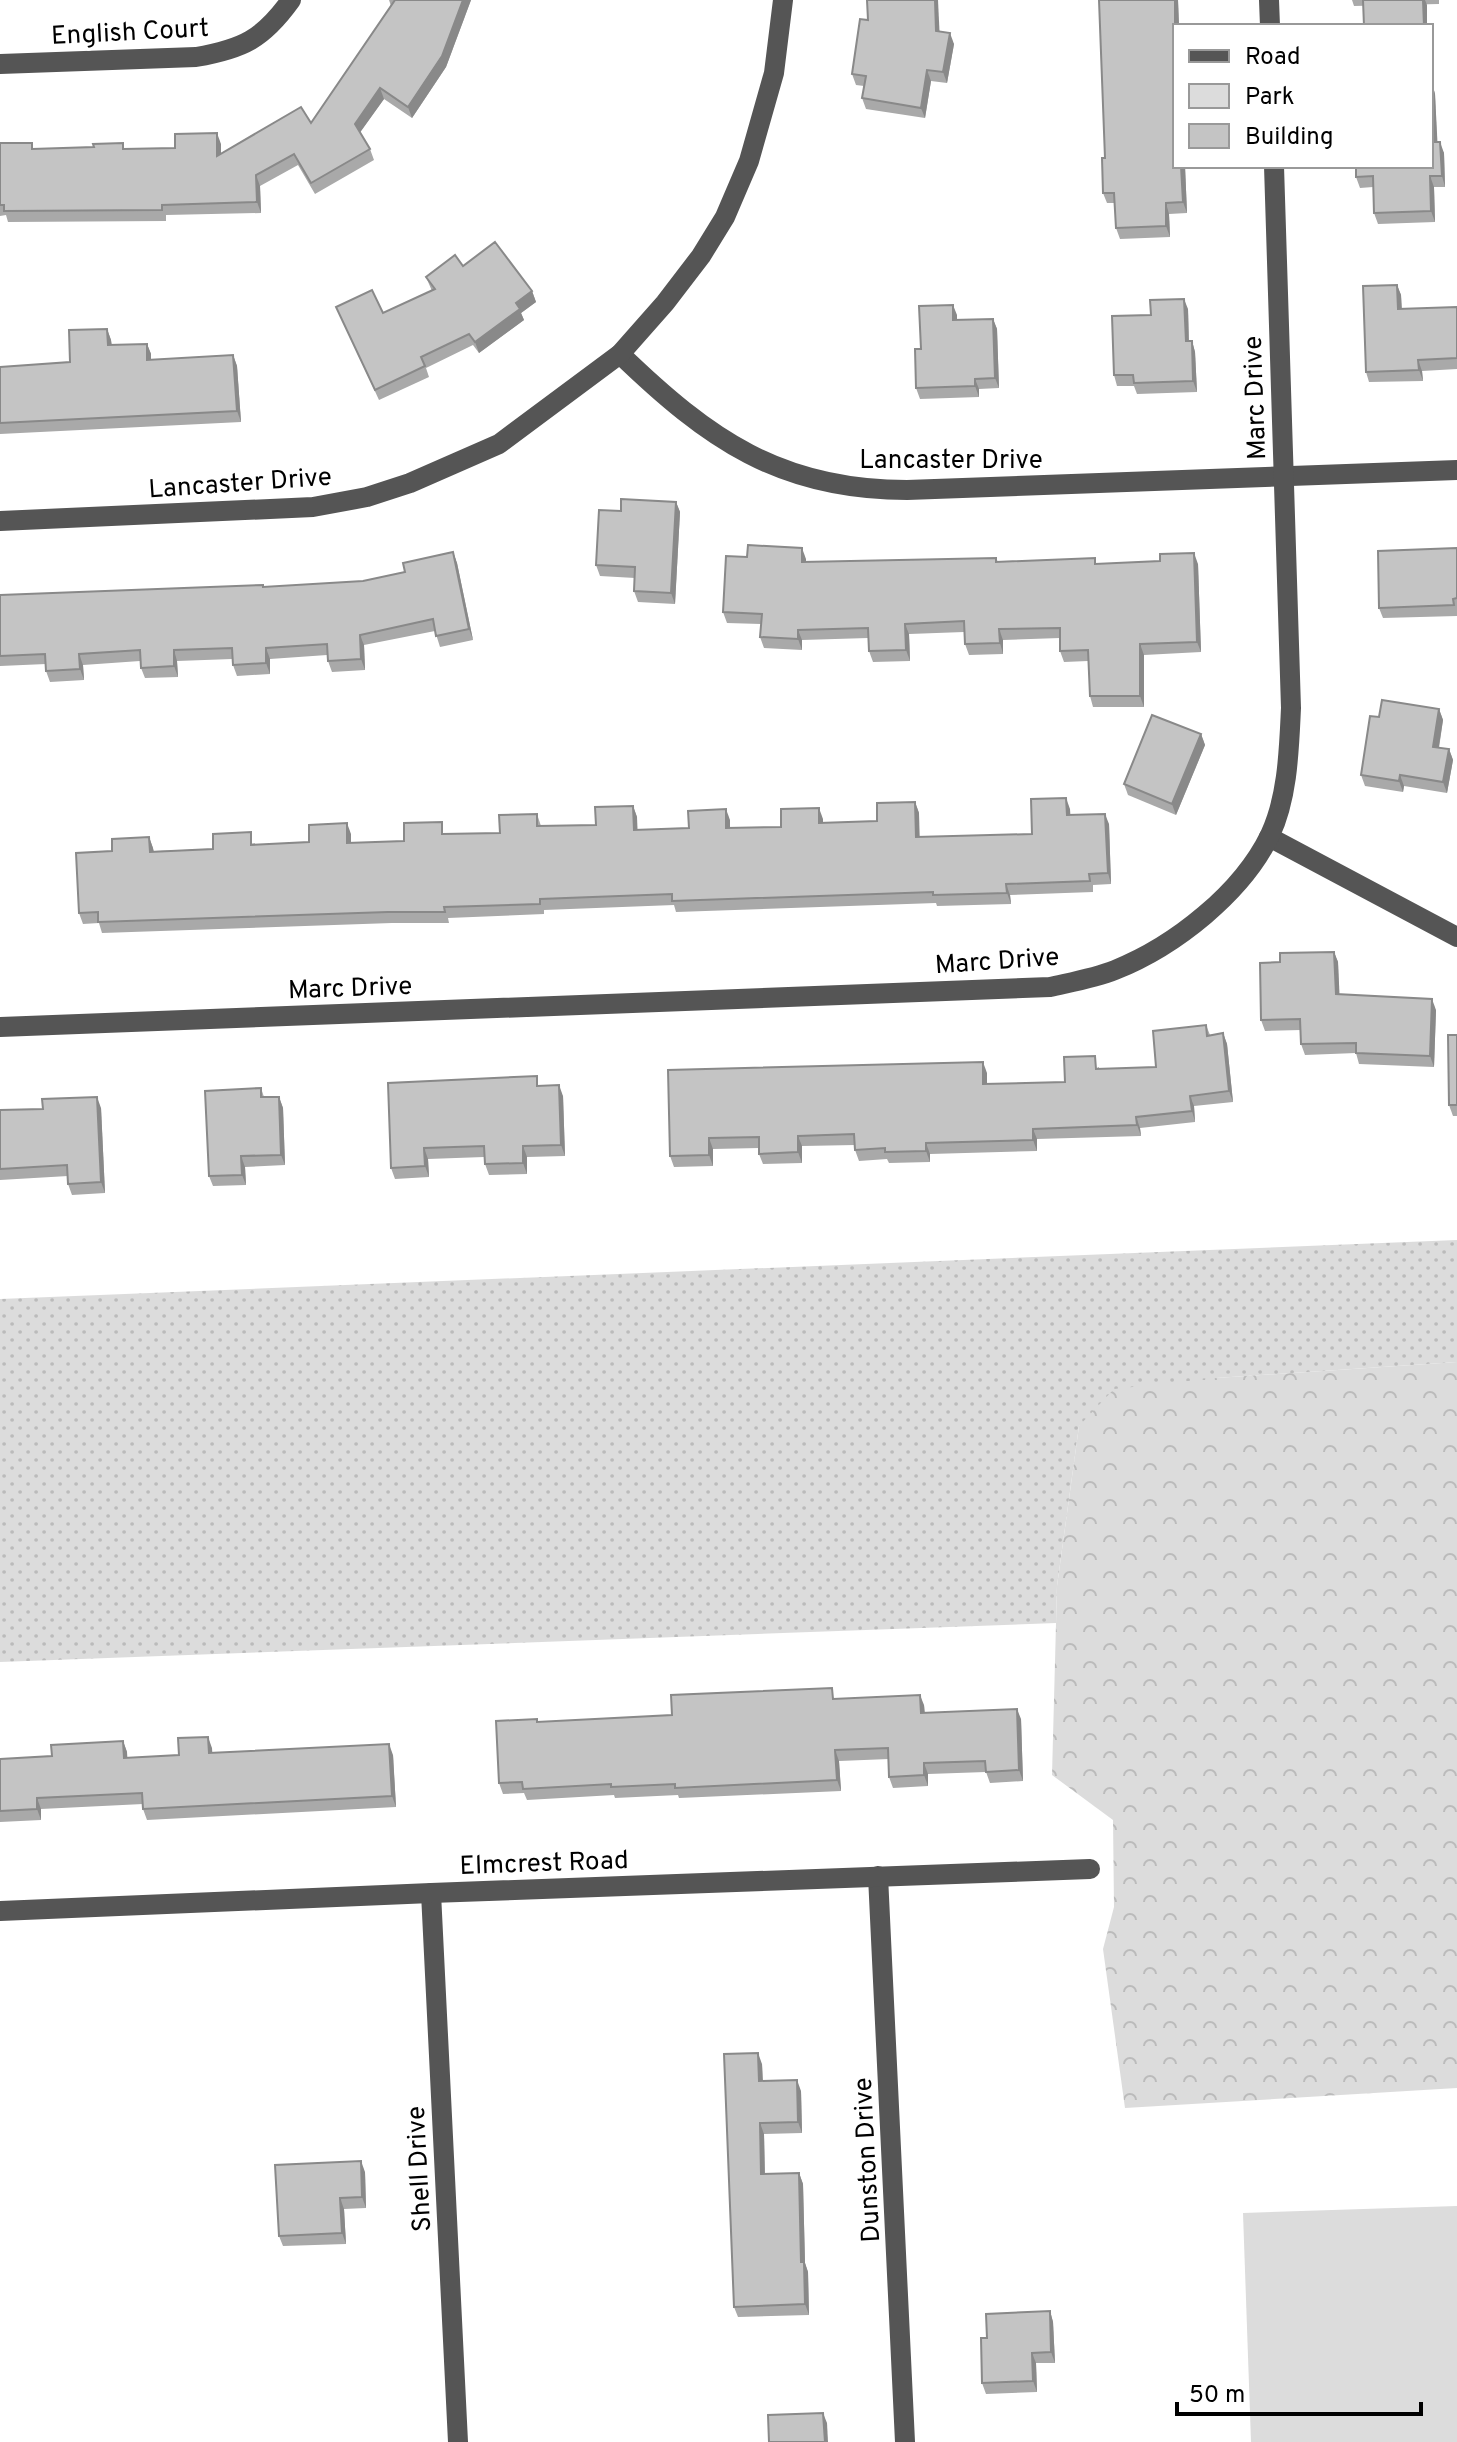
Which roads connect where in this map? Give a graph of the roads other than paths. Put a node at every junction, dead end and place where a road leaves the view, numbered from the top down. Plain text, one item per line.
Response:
1 (291, 0) edge
2 (783, 0) edge
3 (1269, 0) edge
4 (1270, 24) edge
5 (0, 64) edge
6 (1274, 168) edge
7 (620, 354) junction
8 (1457, 470) edge
9 (1283, 476) junction
10 (0, 521) edge
11 (1269, 837) junction
12 (1457, 937) edge
13 (0, 1027) edge
14 (1090, 1869) dead end
15 (878, 1876) junction
16 (431, 1893) junction
17 (0, 1911) edge
18 (458, 2442) edge
19 (905, 2442) edge

1 - 5 street, English Court
2 - 7 street
3 - 4 street
6 - 9 street, Marc Drive
7 - 9 street, Lancaster Drive
7 - 10 street, Lancaster Drive
8 - 9 street, Lancaster Drive
9 - 11 street, Marc Drive
11 - 12 street
11 - 13 street, Marc Drive
14 - 15 street, Elmcrest Road
15 - 16 street, Elmcrest Road
15 - 19 street, Dunston Drive
16 - 17 street, Elmcrest Road
16 - 18 street, Shell Drive

